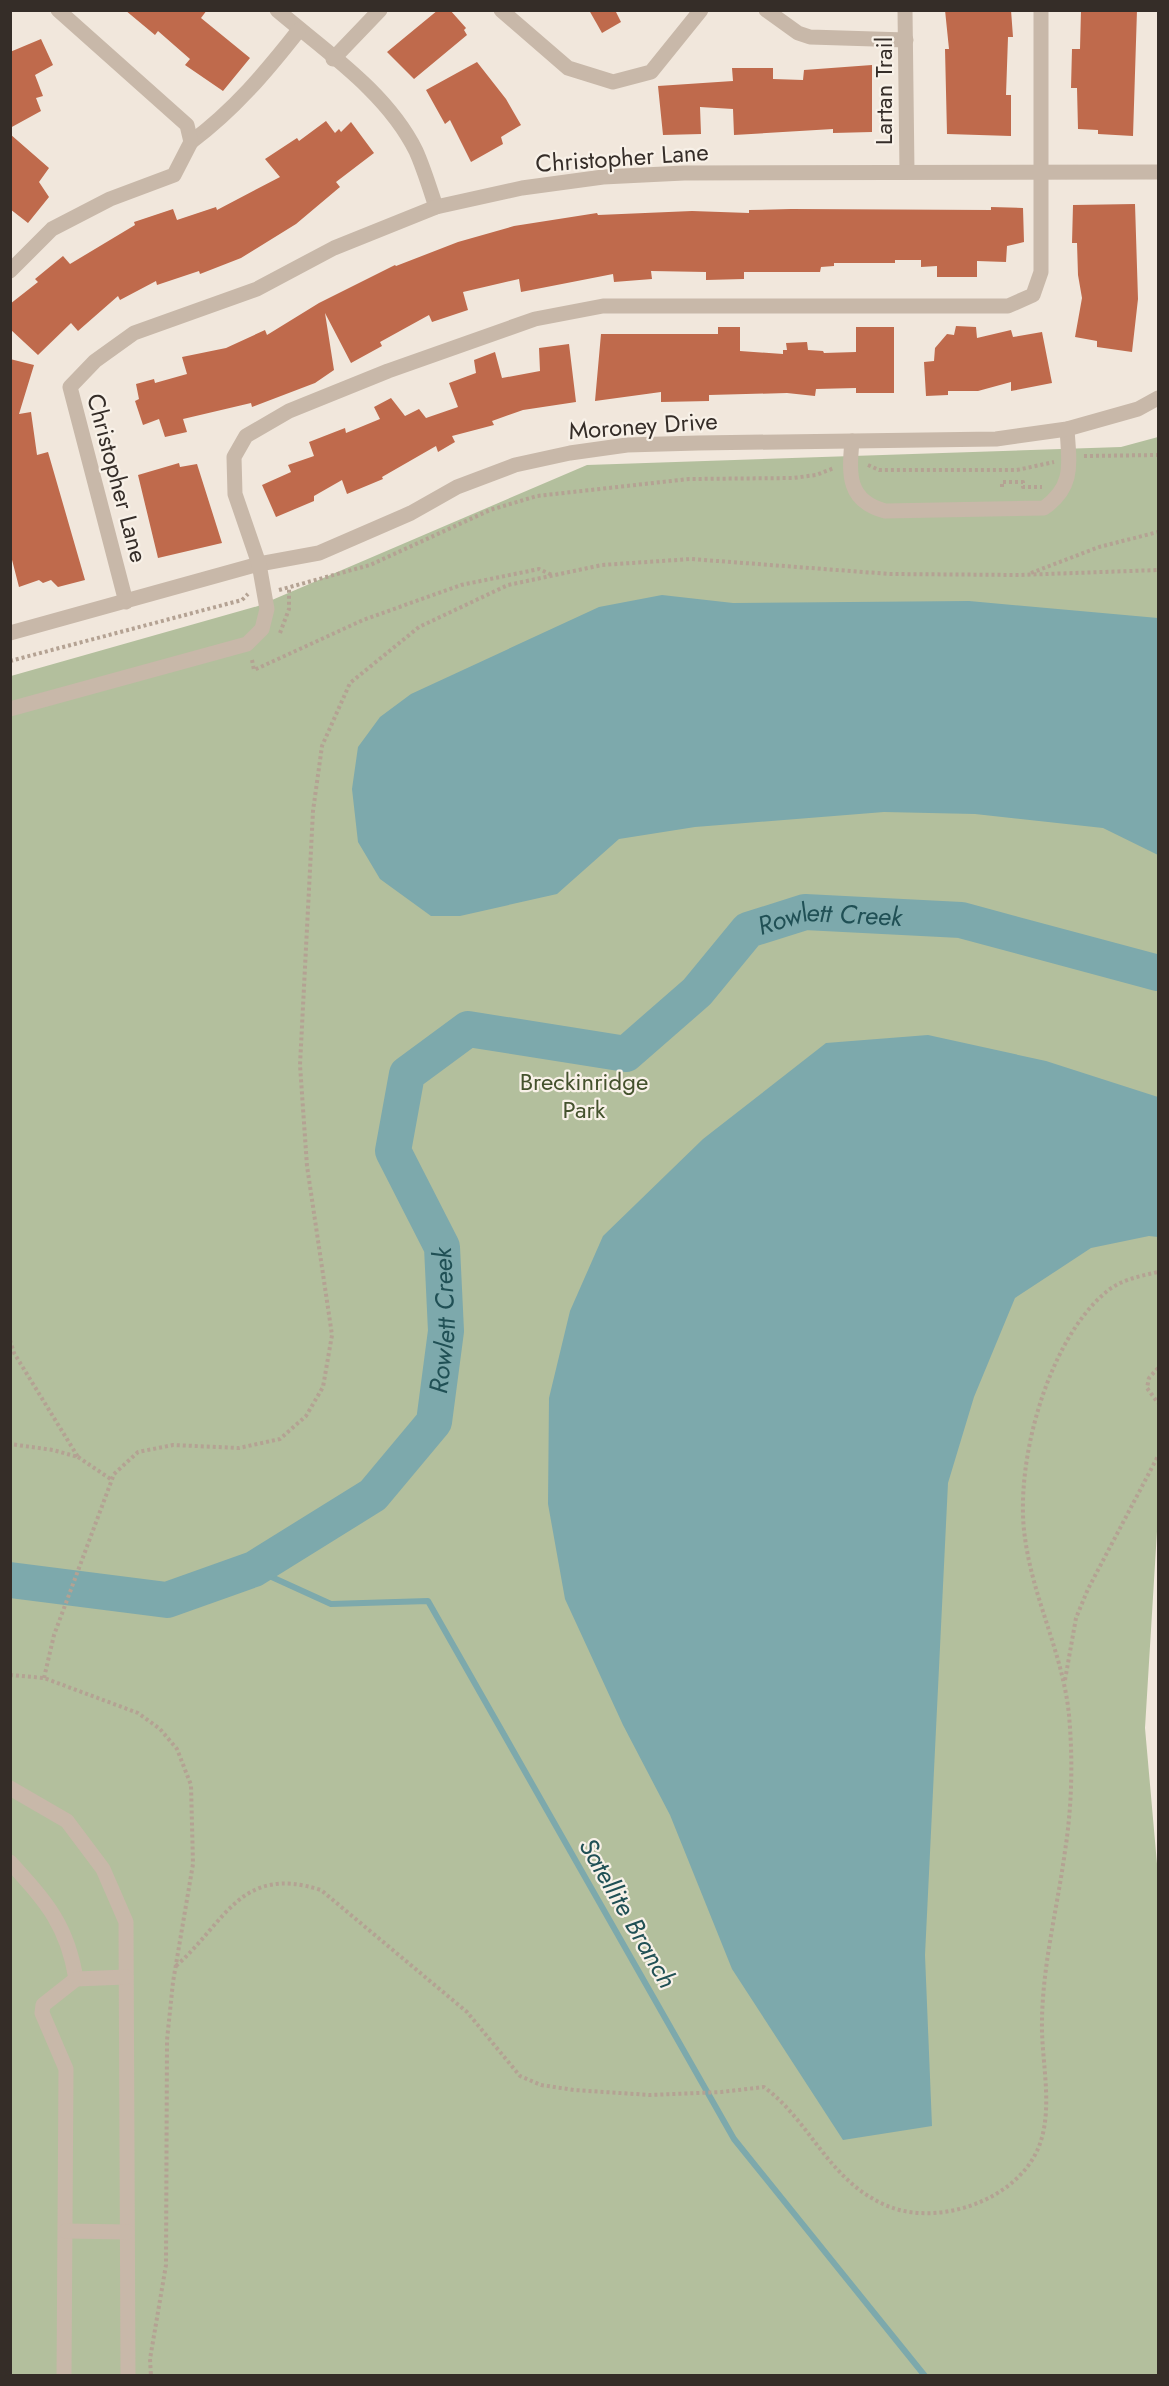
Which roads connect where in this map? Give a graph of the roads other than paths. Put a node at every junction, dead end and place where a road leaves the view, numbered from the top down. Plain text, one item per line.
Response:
1 (58, 10) edge
2 (277, 10) edge
3 (380, 10) edge
4 (501, 10) edge
5 (701, 10) edge
6 (766, 10) edge
7 (905, 10) edge
8 (1041, 10) edge
9 (299, 30) junction
10 (906, 40) junction
11 (333, 59) junction
12 (191, 142) junction
13 (1158, 171) edge
14 (907, 172) junction
15 (1040, 172) junction
16 (436, 207) junction
17 (10, 271) edge
18 (1158, 398) edge
19 (1067, 429) junction
20 (852, 441) junction
21 (259, 564) junction
22 (126, 602) junction
23 (10, 633) edge
24 (10, 709) edge
25 (10, 1788) edge
26 (10, 1862) edge
27 (126, 1977) junction
28 (76, 1979) junction
29 (66, 2231) junction
30 (127, 2232) junction
31 (64, 2376) edge
32 (128, 2376) edge

1 - 12 street
2 - 9 street
3 - 11 street
4 - 5 street
6 - 10 street
7 - 10 street, Lartan Trail
8 - 15 street
9 - 11 street
9 - 12 street
10 - 14 street, Lartan Trail
11 - 16 street
12 - 17 street
13 - 15 street, Christopher Lane
14 - 15 street, Christopher Lane
14 - 16 street, Christopher Lane
15 - 21 street
16 - 22 street, Christopher Lane
18 - 19 street, Moroney Drive
19 - 20 street, Moroney Drive
19 - 20 street
20 - 21 street, Moroney Drive
21 - 22 street, Moroney Drive
21 - 24 street
22 - 23 street, Moroney Drive
25 - 27 street
26 - 28 street
27 - 28 street
27 - 30 street
28 - 29 street
29 - 30 street
29 - 31 street
30 - 32 street

